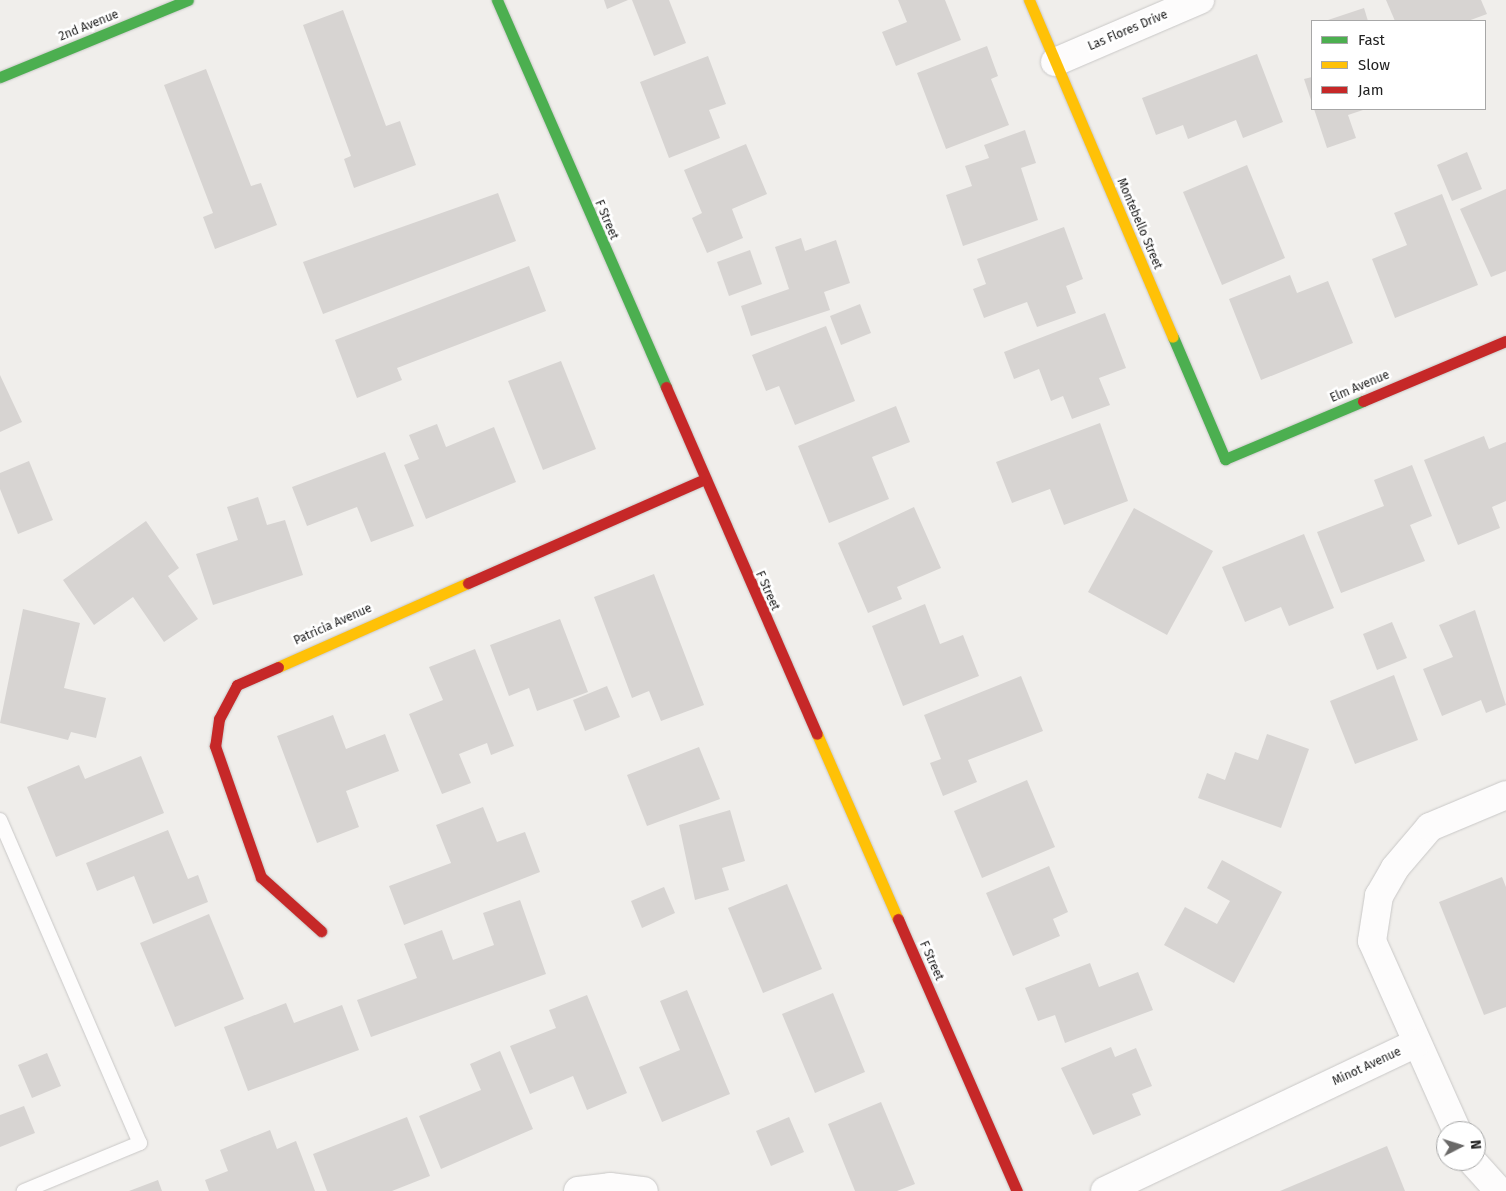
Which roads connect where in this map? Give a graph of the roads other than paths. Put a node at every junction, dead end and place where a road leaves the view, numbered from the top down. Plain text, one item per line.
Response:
1 (188, 0) edge
2 (497, 0) edge
3 (1029, 0) edge
4 (1200, 0) edge
5 (1055, 62) junction
6 (0, 76) edge
7 (1506, 341) edge
8 (1225, 459) joint
9 (703, 480) junction
10 (1506, 795) edge
11 (0, 820) edge
12 (320, 931) dead end
13 (1416, 1043) junction
14 (1452, 1121) edge
15 (1481, 1171) edge
16 (24, 1191) edge
17 (578, 1191) edge
18 (644, 1191) edge
19 (1017, 1191) edge
20 (1105, 1191) edge
21 (1498, 1191) edge

1 - 6 street, 2nd Avenue
2 - 9 street, F Street
3 - 5 street, Montebello Street
4 - 5 street, Las Flores Drive
5 - 8 street, Montebello Street
7 - 8 street, Elm Avenue
9 - 12 street, Patricia Avenue
9 - 19 street, F Street
10 - 13 street, Minot Avenue
11 - 16 lane
13 - 14 street
13 - 20 street, Minot Avenue
15 - 21 street
17 - 18 street

